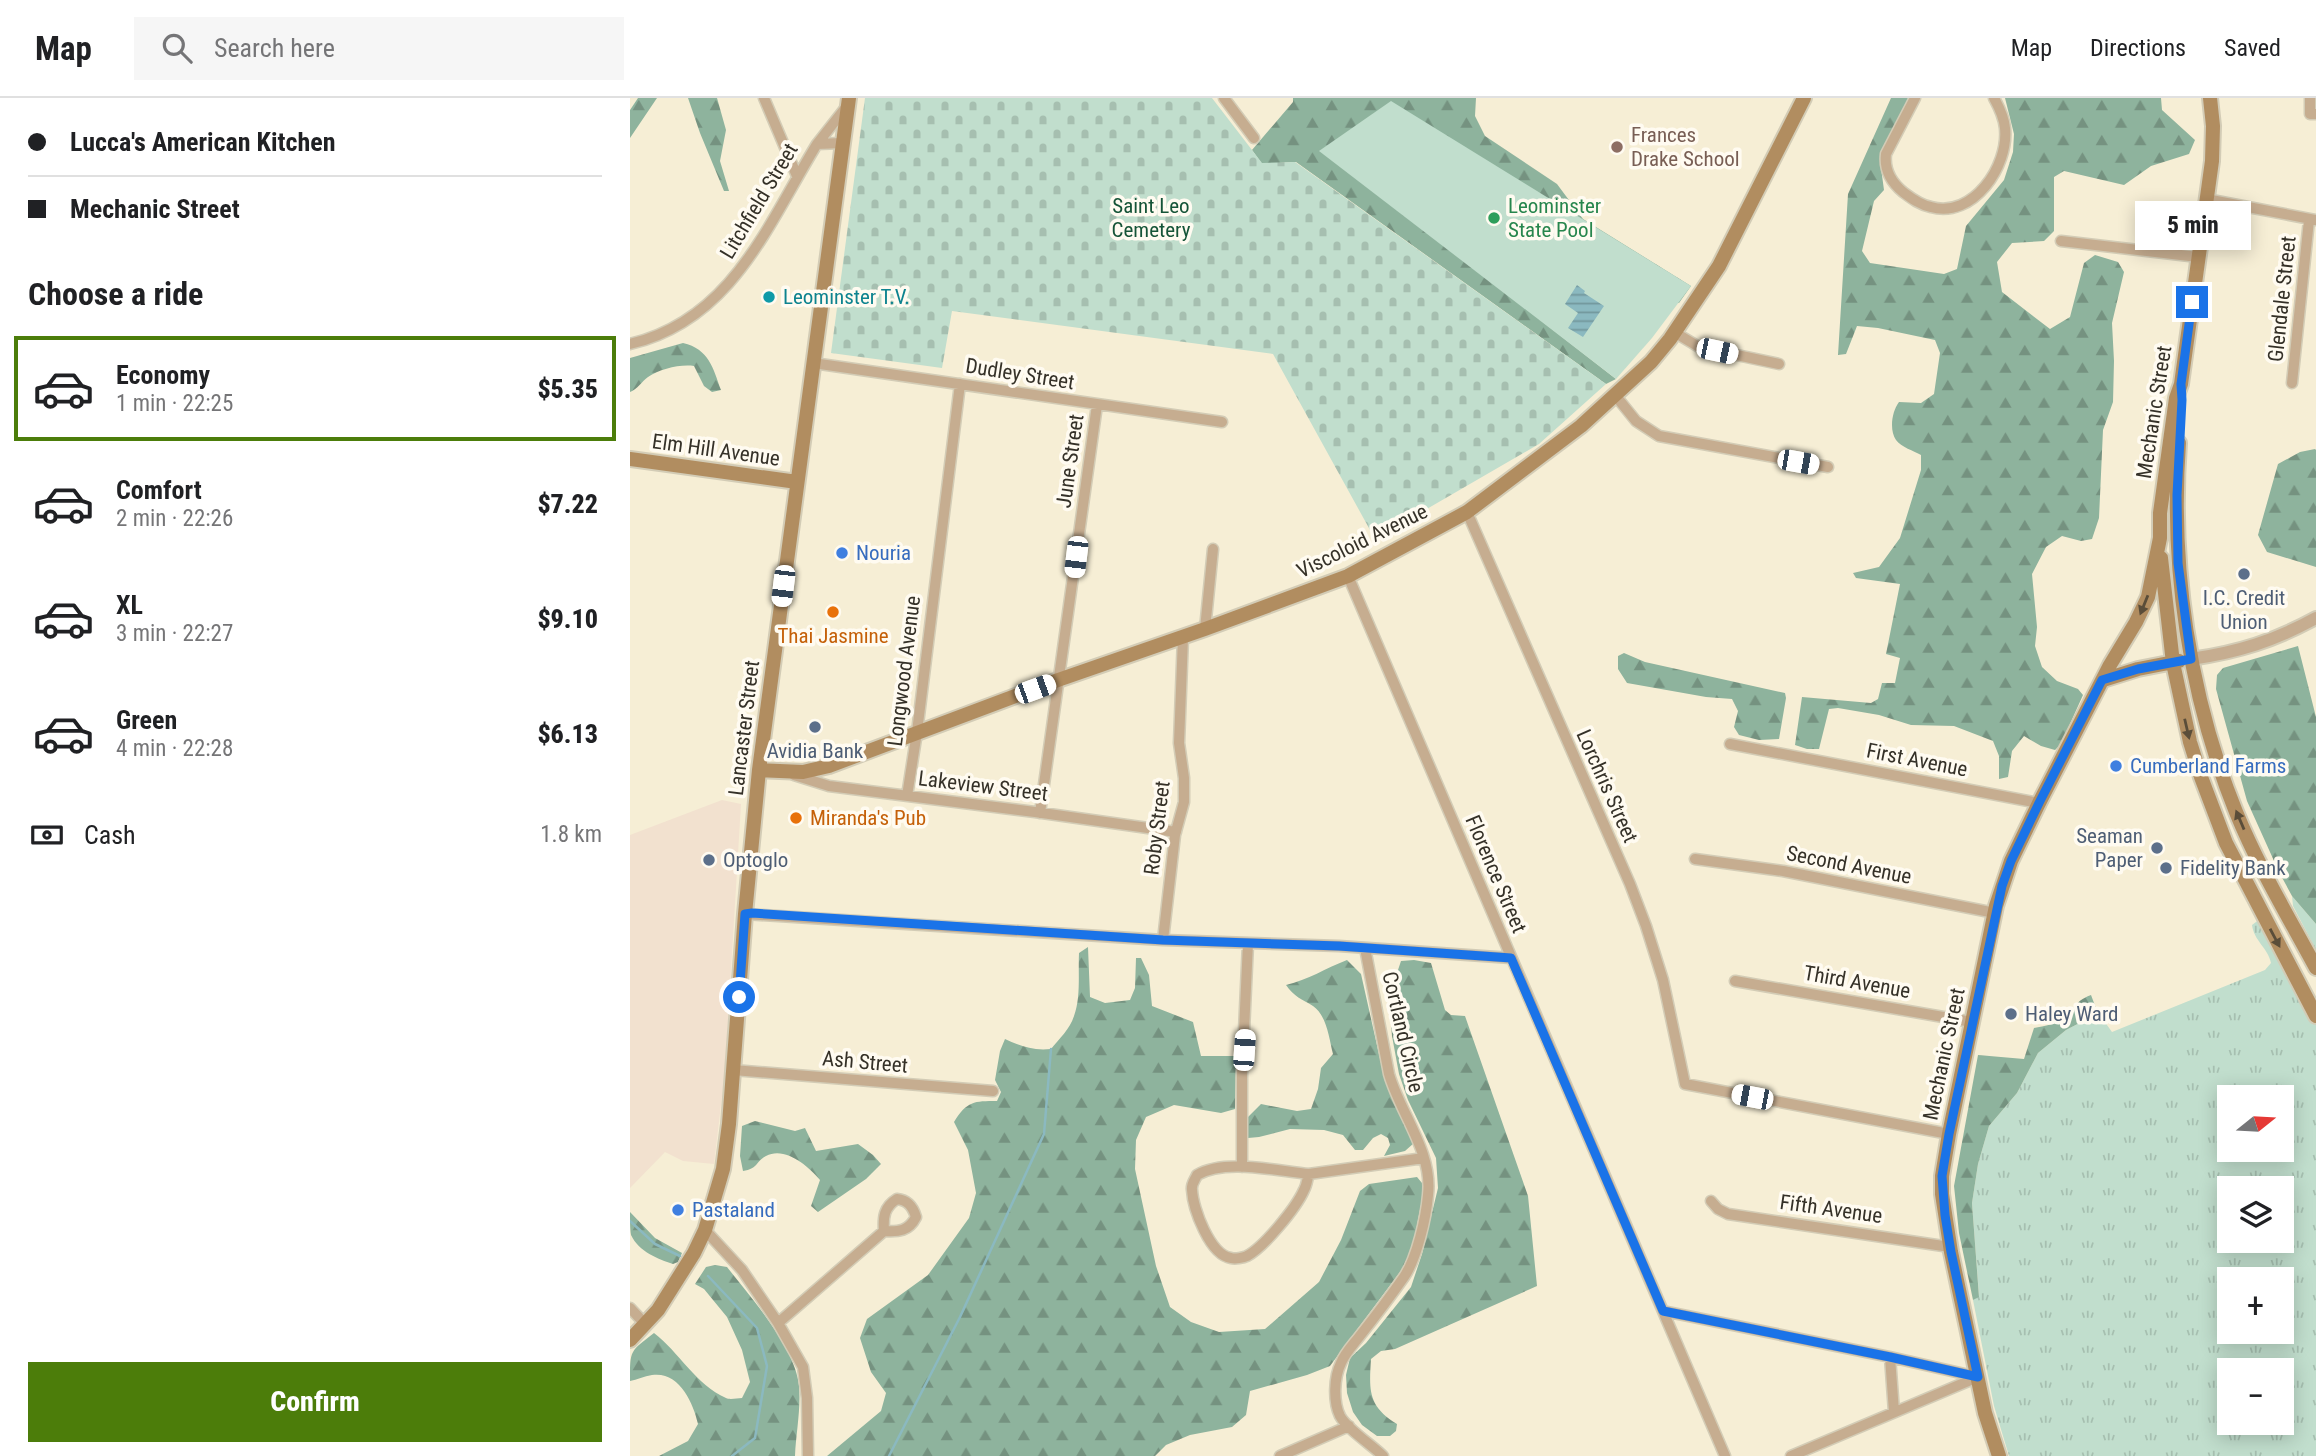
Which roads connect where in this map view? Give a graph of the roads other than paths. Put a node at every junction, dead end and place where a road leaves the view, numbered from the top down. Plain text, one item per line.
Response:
1 (764, 98) edge
2 (1224, 98) edge
3 (1804, 98) edge
4 (1915, 98) edge
5 (1994, 98) edge
6 (2210, 98) edge
7 (2310, 98) edge
8 (848, 102) edge
9 (2313, 114) edge
10 (1254, 138) dead end
11 (842, 143) junction
12 (817, 144) junction
13 (797, 176) junction
14 (2206, 200) junction
15 (2313, 220) edge
16 (2061, 241) dead end
17 (2198, 257) junction
18 (1674, 332) junction
19 (630, 344) edge
20 (813, 363) junction
21 (1779, 364) dead end
22 (2292, 383) dead end
23 (960, 384) junction
24 (2181, 384) junction
25 (1615, 395) junction
26 (1097, 405) junction
27 (1222, 422) dead end
28 (630, 459) edge
29 (1828, 467) dead end
30 (797, 482) junction
31 (1467, 512) junction
32 (2160, 538) junction
33 (1213, 548) dead end
34 (1348, 576) junction
35 (2316, 618) edge
36 (1205, 629) junction
37 (1183, 637) junction
38 (2191, 659) junction
39 (2172, 663) junction
40 (1058, 680) junction
41 (2102, 680) junction
42 (917, 733) junction
43 (1730, 744) dead end
44 (759, 770) junction
45 (787, 773) junction
46 (906, 796) junction
47 (2039, 803) junction
48 (1040, 813) junction
49 (1176, 832) junction
50 (1695, 859) dead end
51 (1995, 913) junction
52 (745, 914) junction
53 (1163, 940) junction
54 (1248, 943) junction
55 (1365, 948) junction
56 (1511, 958) junction
57 (2316, 968) edge
58 (1735, 981) dead end
59 (2316, 1016) edge
60 (1972, 1022) junction
61 (733, 1070) junction
62 (993, 1091) dead end
63 (1949, 1134) junction
64 (1424, 1158) junction
65 (1242, 1167) junction
66 (1309, 1174) junction
67 (1711, 1201) dead end
68 (705, 1230) junction
69 (884, 1231) dead end
70 (1950, 1247) junction
71 (630, 1308) edge
72 (1663, 1311) junction
73 (778, 1324) junction
74 (646, 1325) junction
75 (630, 1340) edge
76 (1890, 1357) junction
77 (1978, 1377) junction
78 (1894, 1412) junction
79 (1349, 1426) junction
80 (808, 1451) edge
81 (1280, 1456) edge
82 (1383, 1456) edge
83 (1725, 1456) edge
84 (1791, 1456) edge
85 (1999, 1456) edge

1 - 13 street
2 - 10 street
3 - 18 main road, Viscoloid Avenue
4 - 5 street
6 - 14 main road, Mechanic Street
7 - 9 street
8 - 11 main road, Lancaster Street
8 - 12 street, Litchfield Street
11 - 12 street, Litchfield Street
11 - 20 main road, Lancaster Street
12 - 13 street, Litchfield Street
13 - 19 street, Litchfield Street
14 - 15 street
14 - 17 main road, Mechanic Street
15 - 22 street, Glendale Street
16 - 17 street
17 - 24 main road, Mechanic Street
18 - 21 street
18 - 25 main road, Viscoloid Avenue
20 - 23 street, Dudley Street
20 - 30 main road, Lancaster Street
23 - 26 street, Dudley Street
23 - 42 street, Longwood Avenue
24 - 32 main road, Mechanic Street
24 - 38 main road
25 - 29 street
25 - 31 main road, Viscoloid Avenue
26 - 27 street, Dudley Street
26 - 40 street, June Street
28 - 30 main road, Elm Hill Avenue
30 - 44 main road, Lancaster Street
31 - 34 main road, Viscoloid Avenue
31 - 63 street, Lorchris Street
32 - 39 main road
32 -> 41 main road, Mechanic Street
33 - 36 street
34 - 36 main road, Viscoloid Avenue
34 - 56 street, Florence Street
35 - 38 street
36 - 37 main road, Viscoloid Avenue
37 - 40 main road, Viscoloid Avenue
37 - 49 street, Roby Street
38 - 39 main road
57 -> 38 main road
39 - 41 main road
39 -> 59 main road
40 - 42 main road, Viscoloid Avenue
40 - 48 street, June Street
41 - 47 main road, Mechanic Street
42 - 45 main road, Viscoloid Avenue
42 - 46 street, Longwood Avenue
43 - 47 street, First Avenue
44 - 45 main road, Viscoloid Avenue
44 - 52 main road, Lancaster Street
45 - 46 street, Lakeview Street
46 - 48 street, Lakeview Street
47 - 51 main road, Mechanic Street
48 - 49 street, Lakeview Street
49 - 53 street, Roby Street
50 - 51 street, Second Avenue
51 - 60 main road, Mechanic Street
52 - 53 street
52 - 61 main road, Lancaster Street
53 - 54 street
54 - 55 street
54 - 65 street
55 - 56 street
55 - 64 street, Cortland Circle
56 - 72 street, Florence Street
58 - 60 street, Third Avenue
60 - 63 main road, Mechanic Street
61 - 62 street, Ash Street
61 - 68 main road, Lancaster Street
63 - 70 main road, Mechanic Street
64 - 66 street
64 - 79 street, Cortland Circle
65 - 66 street
65 - 66 street
67 - 70 street, Fifth Avenue
68 - 73 street
68 - 74 main road, Lancaster Street
69 - 73 street
70 - 77 main road, Mechanic Street
71 - 74 street
72 - 76 street
72 - 83 street, Florence Street
73 - 80 street
74 - 75 main road, Lancaster Street
76 - 77 street
76 - 78 street
77 - 78 street
77 - 85 main road, Mechanic Street
78 - 84 street
79 - 81 street
79 - 82 street, Cortland Circle

